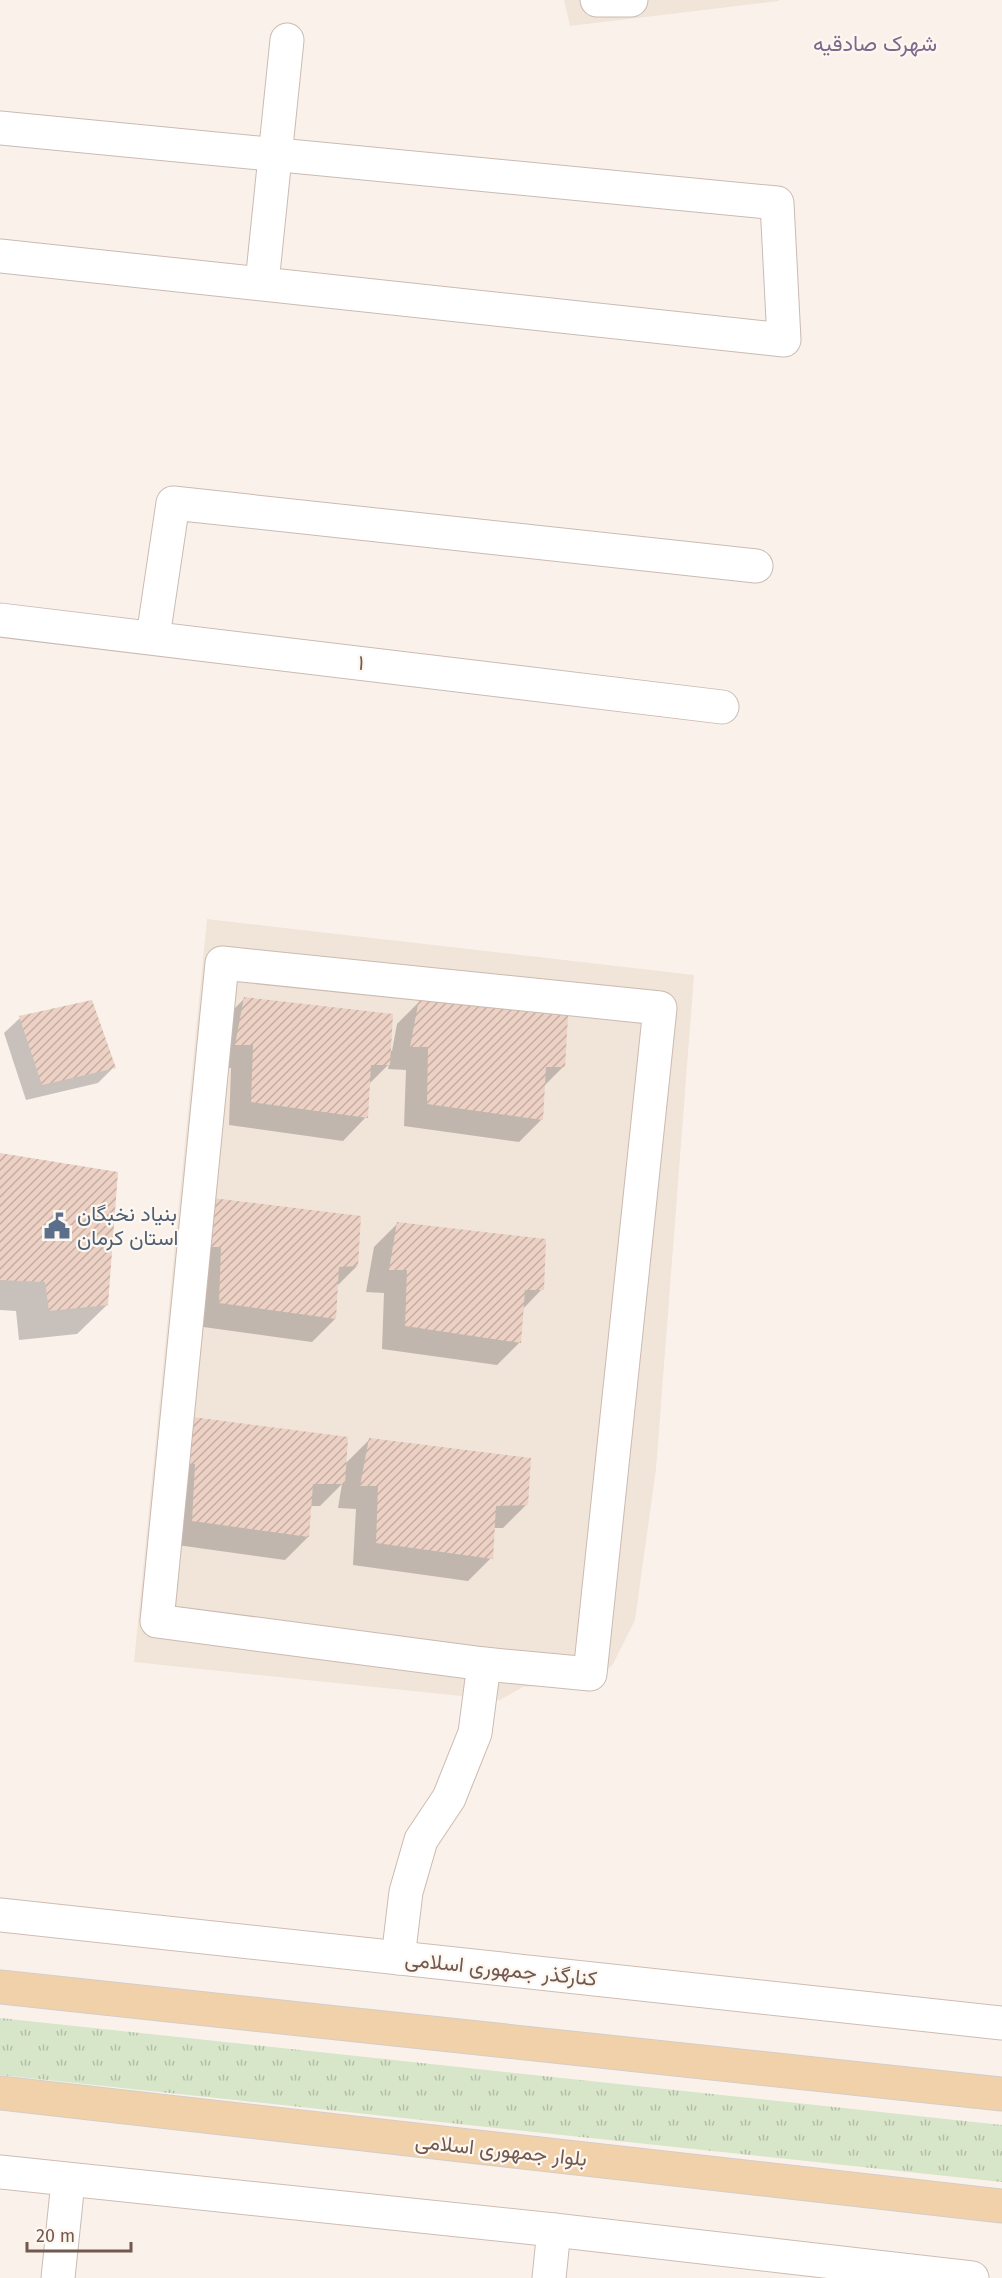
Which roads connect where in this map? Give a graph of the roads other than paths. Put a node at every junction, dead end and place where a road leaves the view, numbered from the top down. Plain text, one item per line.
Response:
1 (597, 0) edge
2 (631, 0) edge
3 (287, 40) dead end
4 (0, 128) edge
5 (277, 154) junction
6 (0, 256) edge
7 (262, 283) junction
8 (756, 566) dead end
9 (0, 620) edge
10 (153, 637) junction
11 (722, 707) dead end
12 (484, 1664) junction
13 (0, 1915) edge
14 (399, 1958) junction
15 (0, 1987) edge
16 (1002, 2023) edge
17 (0, 2093) edge
18 (1002, 2094) edge
19 (0, 2172) edge
20 (68, 2182) junction
21 (1002, 2206) edge
22 (554, 2230) junction
23 (929, 2276) edge
24 (58, 2278) edge
25 (549, 2278) edge
26 (972, 2278) edge

1 - 2 street
3 - 5 street
4 - 5 street
5 - 7 street
5 - 7 street
6 - 7 street
8 - 10 street
9 - 10 street, ۱
10 - 11 street, ۱
12 - 12 street
12 - 14 street
13 - 14 street, کنارگذر جمهوری اسلامی
14 - 16 street, کنارگذر جمهوری اسلامی
15 - 18 main road
17 - 21 main road, بلوار جمهوری اسلامی
19 - 20 street
20 - 22 street
20 - 24 street
22 - 23 street
22 - 25 street
23 - 26 street

